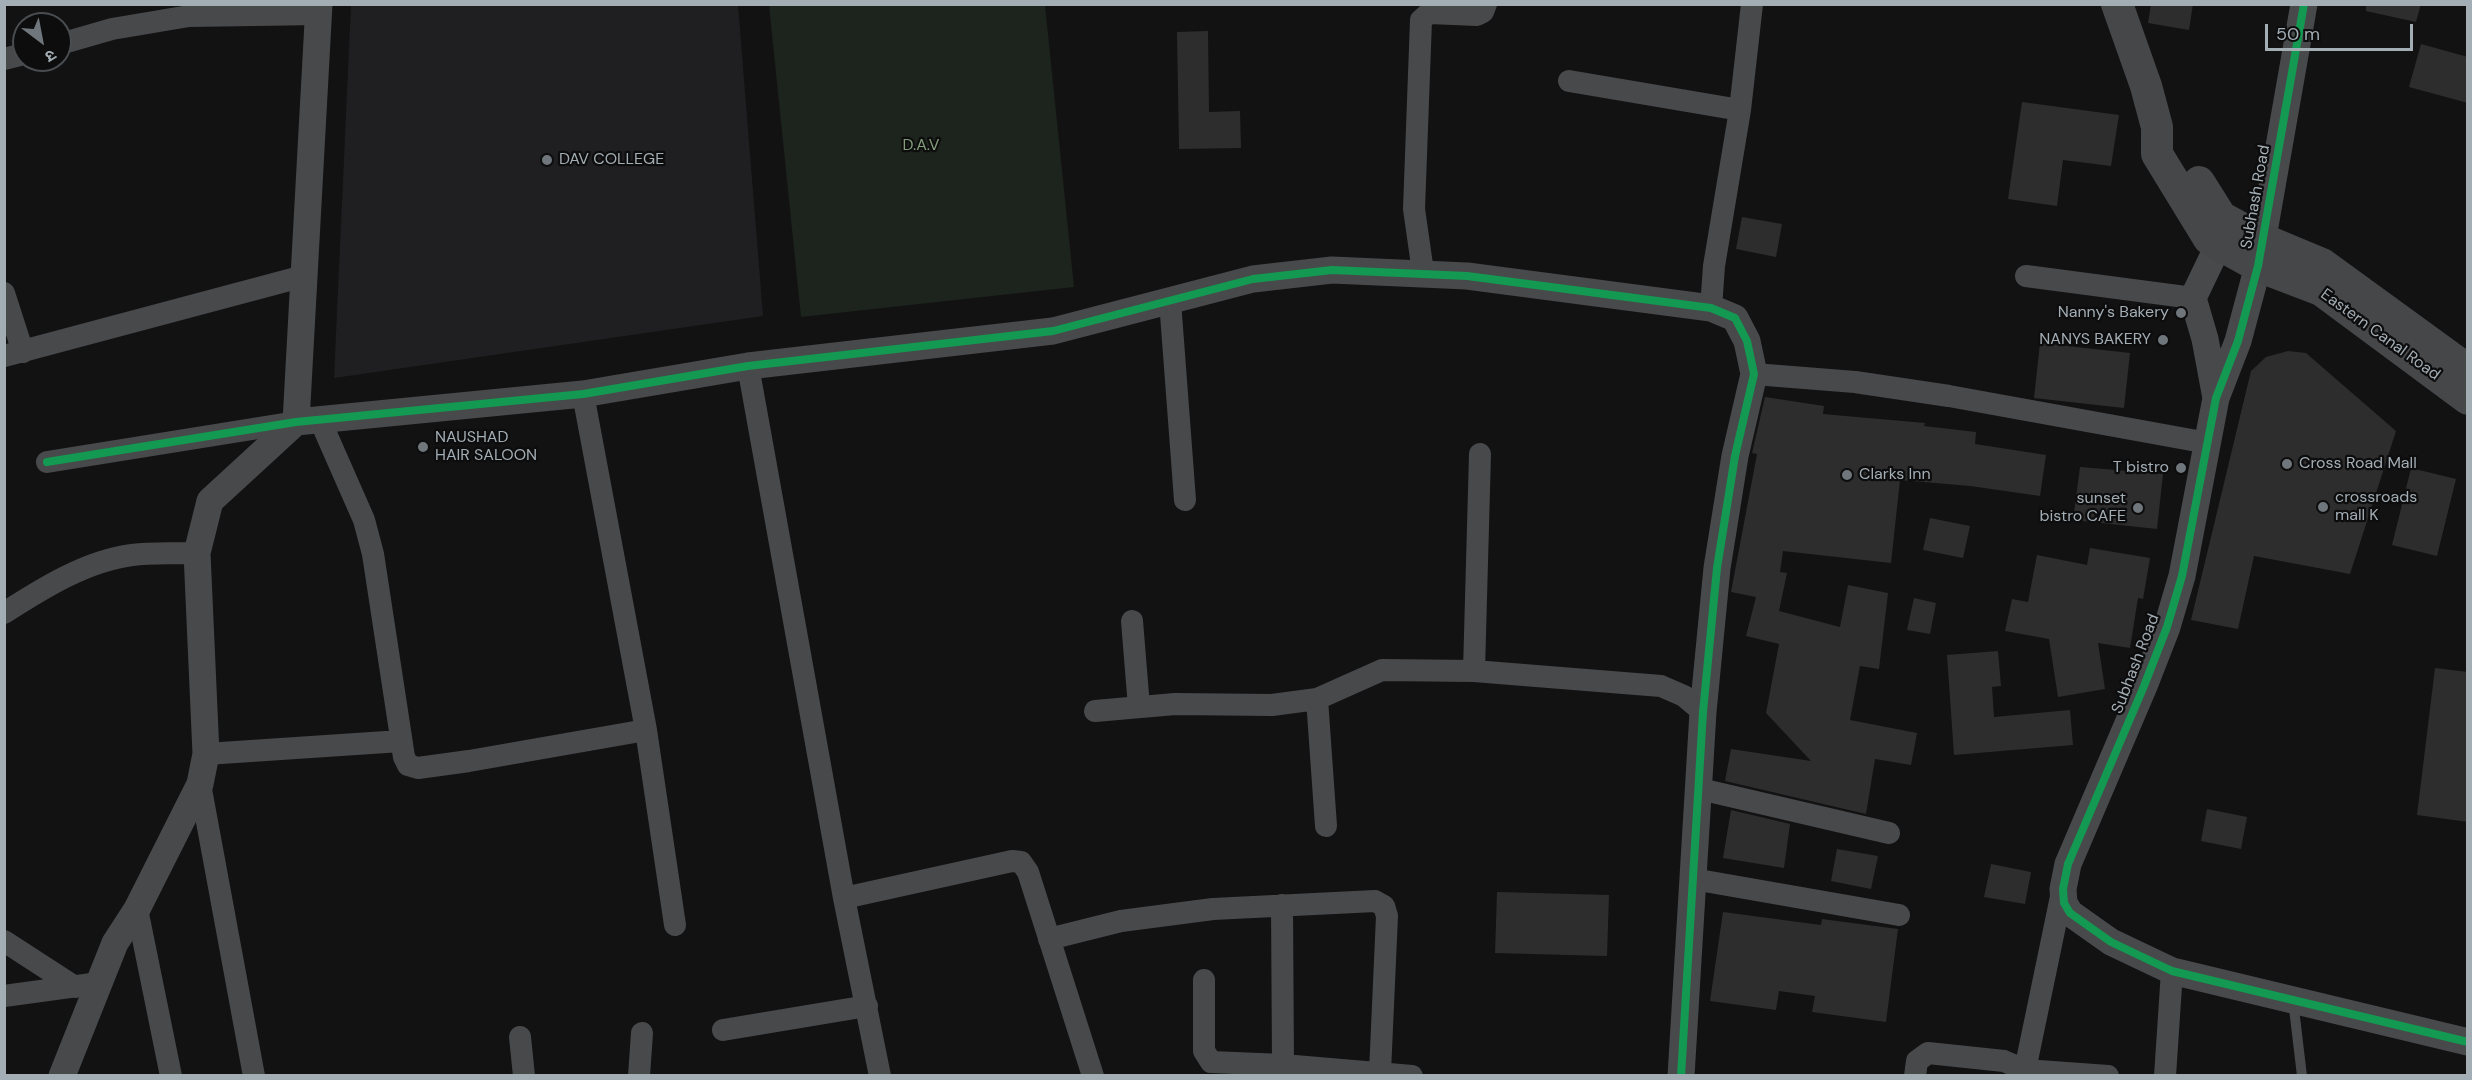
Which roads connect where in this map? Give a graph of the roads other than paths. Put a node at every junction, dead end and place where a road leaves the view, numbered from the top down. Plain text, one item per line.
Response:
1 (1486, 4) edge
2 (1752, 4) edge
3 (2117, 4) edge
4 (2304, 4) edge
5 (319, 9) edge
6 (72, 41) edge
7 (1569, 81) dead end
8 (1740, 110) junction
9 (2245, 245) junction
10 (1423, 272) junction
11 (304, 276) junction
12 (2026, 276) dead end
13 (4, 293) edge
14 (2193, 298) junction
15 (1170, 301) junction
16 (1711, 308) junction
17 (14, 354) edge
18 (748, 366) junction
19 (2468, 370) edge
20 (1754, 374) junction
21 (583, 394) junction
22 (2216, 399) junction
23 (2468, 399) edge
24 (308, 421) junction
25 (2208, 443) junction
26 (1480, 453) dead end
27 (47, 462) dead end
28 (1185, 500) dead end
29 (197, 553) junction
30 (4, 613) edge
31 (1132, 621) dead end
32 (1474, 671) junction
33 (1317, 699) junction
34 (1139, 707) junction
35 (1095, 711) dead end
36 (1703, 712) junction
37 (646, 730) junction
38 (401, 741) junction
39 (206, 754) junction
40 (200, 784) junction
41 (1700, 789) junction
42 (1326, 826) dead end
43 (1889, 833) dead end
44 (1693, 879) junction
45 (2064, 880) junction
46 (844, 898) junction
47 (1282, 905) junction
48 (137, 909) junction
49 (1899, 915) dead end
50 (675, 925) dead end
51 (1049, 939) junction
52 (4, 941) edge
53 (2172, 971) junction
54 (1204, 980) dead end
55 (87, 985) junction
56 (4, 996) edge
57 (2293, 999) junction
58 (867, 1005) junction
59 (723, 1030) dead end
60 (642, 1033) dead end
61 (520, 1037) dead end
62 (2468, 1042) edge
63 (1283, 1065) junction
64 (2014, 1070) edge
65 (1380, 1072) junction
66 (2106, 1075) edge
67 (62, 1076) edge
68 (171, 1076) edge
69 (254, 1076) edge
70 (524, 1076) edge
71 (639, 1076) edge
72 (880, 1076) edge
73 (1093, 1076) edge
74 (1412, 1076) edge
75 (1681, 1076) edge
76 (1915, 1076) edge
77 (2165, 1076) edge
78 (2302, 1076) edge

1 - 10 street
2 - 8 street
3 - 9 main road, Eastern Canal Road
4 - 9 street, Subhash Road
5 - 6 street
5 - 11 street
7 - 8 street
8 - 16 street
9 - 14 street, Subhash Road
9 - 19 main road, Eastern Canal Road
9 - 22 street, Subhash Road
9 - 23 main road, Eastern Canal Road
10 - 15 street
10 - 16 street
11 - 17 street
11 - 24 street
12 - 14 street
13 - 17 street
14 - 22 street, Subhash Road
15 - 18 street
15 - 28 street
16 - 20 street
18 - 21 street
18 - 46 street
20 - 25 street
20 - 36 street
21 - 24 street
21 - 37 street
22 - 25 street, Subhash Road
24 - 27 street
24 - 29 street
24 - 38 street
25 - 45 street, Subhash Road
26 - 32 street
29 - 30 street
29 - 39 street
31 - 34 street
32 - 33 street
32 - 36 street
33 - 34 street
33 - 42 street
34 - 35 street
36 - 41 street
37 - 38 street
37 - 50 street
38 - 39 street
39 - 40 street
40 - 48 street
40 - 69 street
41 - 43 street
41 - 44 street
44 - 49 street
44 - 75 street
45 - 53 street, Subhash Road
45 - 64 street
46 - 51 street
46 - 58 street
47 - 51 street
47 - 63 street
47 - 65 street
48 - 55 street
48 - 68 street
51 - 73 street
52 - 55 street
53 - 57 street, Subhash Road
53 - 77 street
54 - 63 street
55 - 56 street
55 - 67 street
57 - 62 street, Subhash Road
57 - 78 lane
58 - 59 street
58 - 72 street
60 - 71 street
61 - 70 street
63 - 65 street
64 - 66 street
64 - 76 street
65 - 74 street

